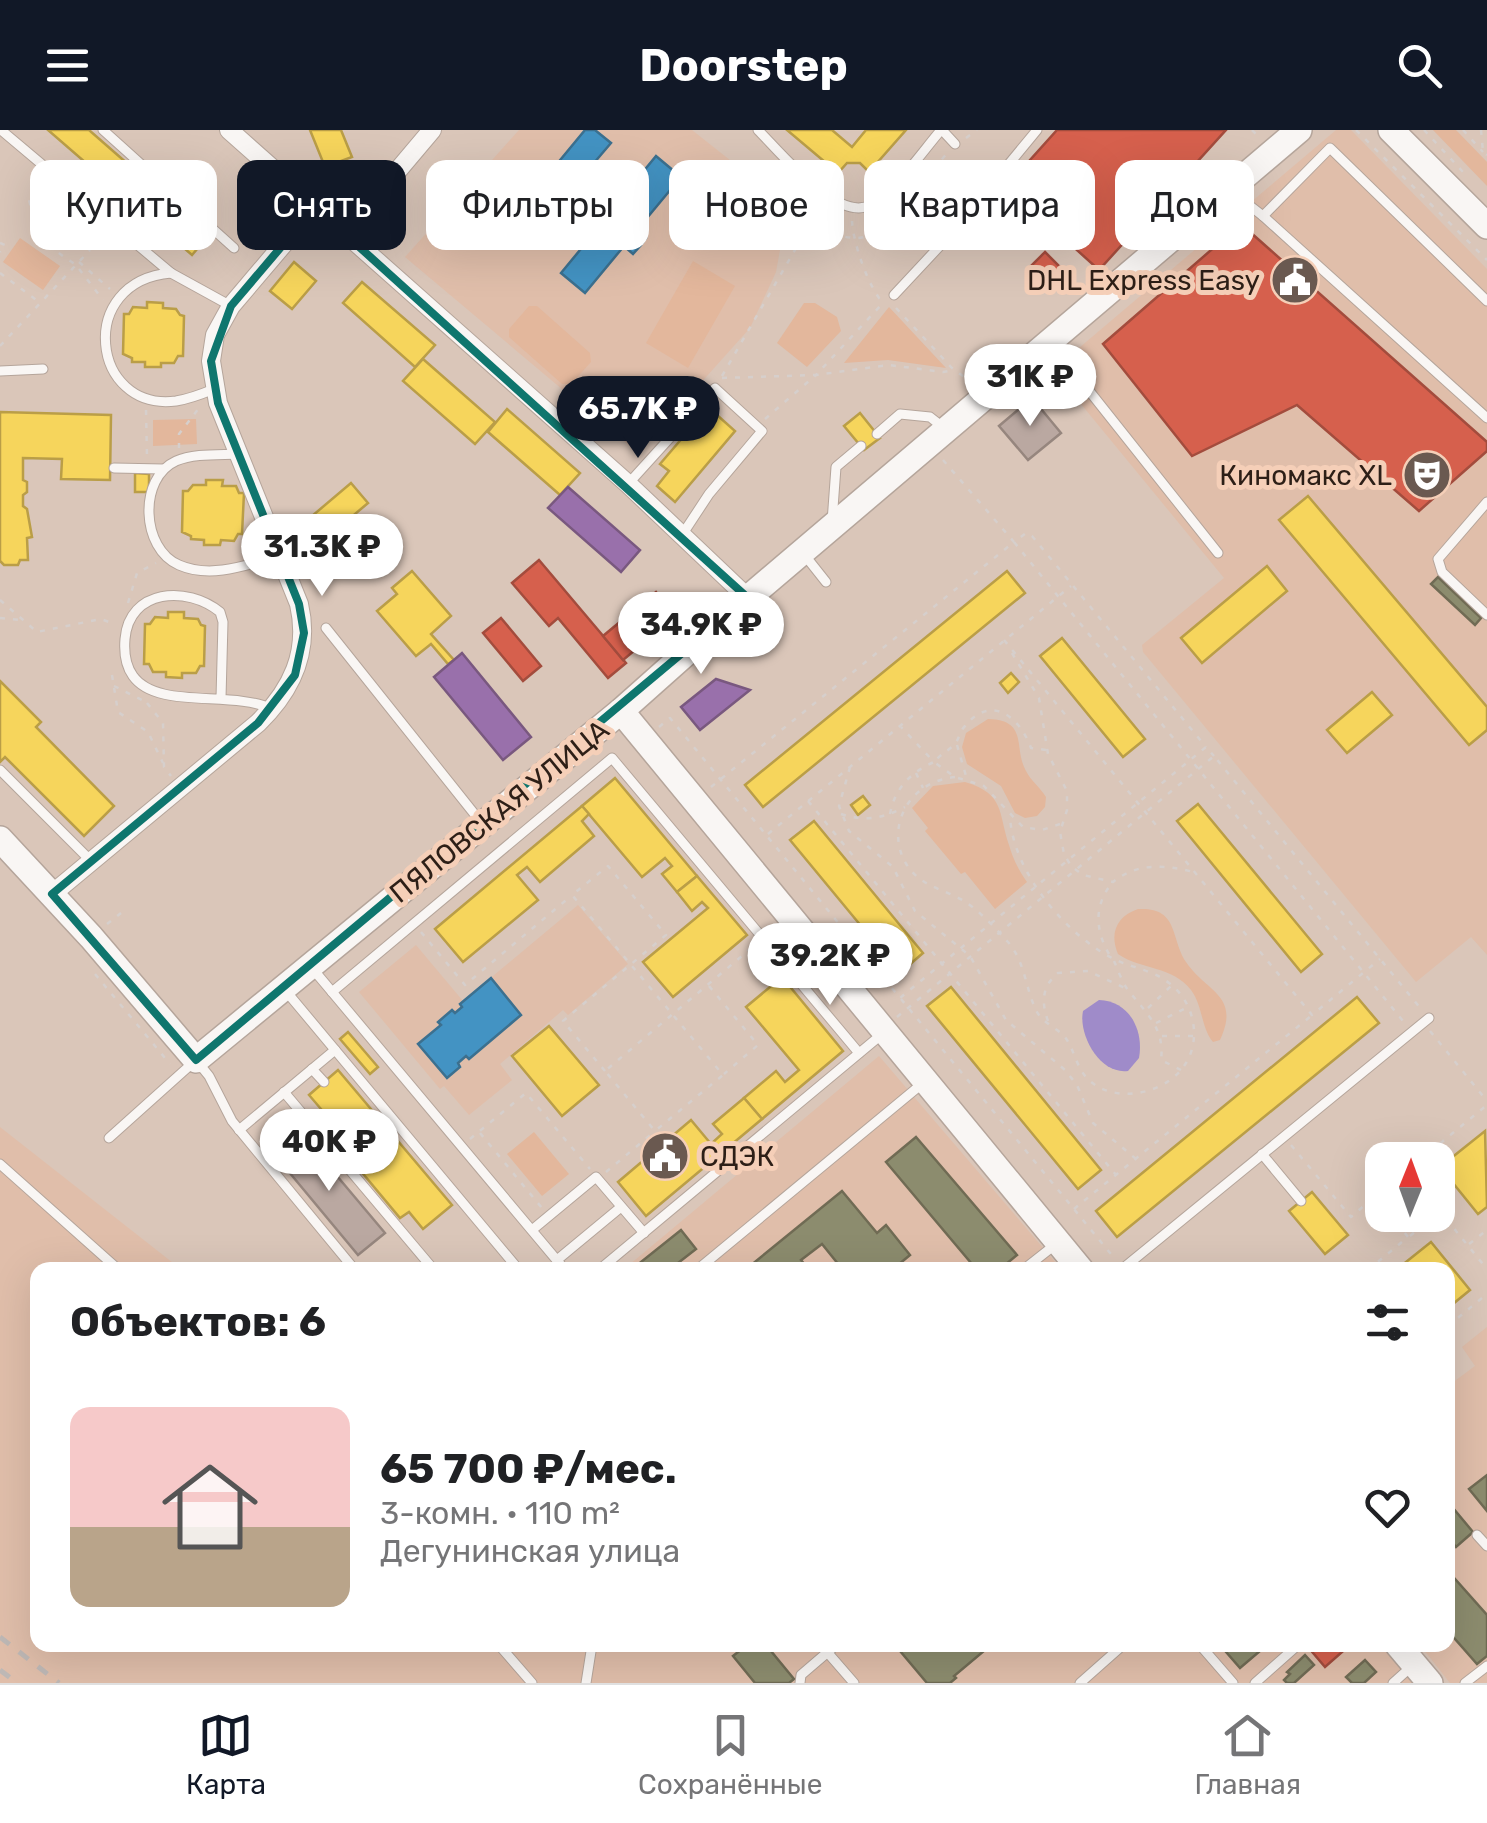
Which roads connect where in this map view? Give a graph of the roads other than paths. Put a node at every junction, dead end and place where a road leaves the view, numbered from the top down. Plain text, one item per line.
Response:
1 (1, 130) edge
2 (103, 130) edge
3 (229, 130) edge
4 (758, 130) edge
5 (941, 130) edge
6 (1037, 130) edge
7 (1391, 130) edge
8 (427, 132) edge
9 (1290, 133) edge
10 (955, 144) road end
11 (262, 160) edge
12 (404, 160) edge
13 (1254, 166) edge
14 (1254, 209) edge
15 (1263, 216) junction
16 (1487, 226) edge
17 (234, 248) dead end
18 (278, 250) edge
19 (364, 250) edge
20 (1158, 250) edge
21 (171, 273) junction
22 (894, 294) road end
23 (1487, 301) edge
24 (231, 306) junction
25 (1050, 342) junction
26 (43, 369) dead end
27 (0, 371) edge
28 (214, 390) junction
29 (1487, 418) edge
30 (946, 430) junction
31 (876, 434) dead end
32 (861, 446) dead end
33 (239, 454) junction
34 (114, 468) dead end
35 (163, 469) junction
36 (628, 484) junction
37 (1487, 502) edge
38 (832, 527) junction
39 (682, 536) junction
40 (802, 552) junction
41 (1218, 552) dead end
42 (281, 556) junction
43 (826, 582) dead end
44 (748, 598) junction
45 (1487, 615) edge
46 (326, 628) dead end
47 (221, 698) junction
48 (272, 710) junction
49 (621, 711) junction
50 (0, 770) edge
51 (483, 824) junction
52 (0, 839) edge
53 (92, 862) junction
54 (52, 894) junction
55 (310, 966) junction
56 (283, 988) junction
57 (332, 992) junction
58 (1426, 1020) road end
59 (883, 1030) junction
60 (335, 1050) junction
61 (859, 1053) junction
62 (188, 1068) junction
63 (312, 1068) junction
64 (926, 1081) junction
65 (324, 1082) dead end
66 (284, 1092) junction
67 (239, 1130) junction
68 (109, 1138) dead end
69 (1262, 1154) junction
70 (0, 1164) edge
71 (1301, 1201) dead end
72 (621, 1207) junction
73 (532, 1230) junction
74 (644, 1233) junction
75 (1058, 1242) junction
76 (557, 1260) joint
77 (110, 1262) edge
78 (347, 1262) edge
79 (427, 1262) edge
80 (513, 1262) edge
81 (610, 1262) edge
82 (707, 1262) edge
83 (1033, 1262) edge
84 (1074, 1262) edge
85 (1131, 1262) edge
86 (1477, 1534) dead end
87 (1487, 1546) edge
88 (505, 1652) edge
89 (591, 1652) edge
90 (823, 1652) edge
91 (832, 1652) edge
92 (1115, 1652) edge
93 (1206, 1652) edge
94 (1290, 1652) edge
95 (1414, 1664) edge
96 (1487, 1666) edge
97 (532, 1683) edge
98 (586, 1683) edge
99 (800, 1683) edge
100 (854, 1683) edge
101 (1080, 1683) edge
102 (1234, 1683) edge
103 (1254, 1683) edge
104 (1393, 1683) edge
105 (1465, 1683) edge

1 - 21 lane
2 - 17 lane
3 - 11 street
4 - 5 lane
5 - 10 lane
6 - 22 lane
7 - 16 street
8 - 12 street
9 - 13 street, ПЯЛОВСКАЯ УЛИЦА
14 - 15 lane
15 - 23 lane
15 - 29 lane
18 - 24 street
19 - 36 street
20 - 25 street, ПЯЛОВСКАЯ УЛИЦА
21 - 24 lane
21 - 28 lane
24 - 28 street
25 - 30 street, ПЯЛОВСКАЯ УЛИЦА
25 - 41 lane
26 - 27 lane
28 - 33 street
30 - 31 lane
30 - 38 street, ПЯЛОВСКАЯ УЛИЦА
32 - 38 lane
33 - 35 lane
33 - 42 street
34 - 35 lane
35 - 42 lane
36 - 39 street
36 - 39 lane
37 - 45 lane
38 - 40 street, ПЯЛОВСКАЯ УЛИЦА
39 - 44 street
40 - 43 lane
40 - 44 street, ПЯЛОВСКАЯ УЛИЦА
42 - 48 street
44 - 49 street, ПЯЛОВСКАЯ УЛИЦА
46 - 51 lane
47 - 47 lane
47 - 48 lane
48 - 53 street
49 - 51 street, ПЯЛОВСКАЯ УЛИЦА
49 - 59 street
50 - 53 lane
51 - 55 street, ПЯЛОВСКАЯ УЛИЦА
52 - 54 street
53 - 54 street
54 - 62 street
55 - 56 street, ПЯЛОВСКАЯ УЛИЦА
55 - 57 lane
56 - 60 lane
56 - 62 street, ПЯЛОВСКАЯ УЛИЦА
57 - 61 lane
57 - 73 lane
58 - 69 lane
59 - 61 lane
59 - 64 street
60 - 63 lane
60 - 80 lane
61 - 74 lane
62 - 67 lane
62 - 68 lane
63 - 65 lane
63 - 66 lane
64 - 75 street
64 - 82 lane
66 - 67 lane
66 - 79 lane
67 - 78 lane
69 - 71 lane
69 - 85 lane
70 - 77 lane
72 - 73 lane
72 - 74 lane
72 - 76 lane
73 - 76 lane
74 - 81 lane
75 - 83 lane
75 - 84 street
86 - 87 lane
88 - 97 lane
89 - 98 lane
90 - 99 lane
91 - 100 lane
92 - 101 lane
93 - 102 lane
94 - 103 lane
95 - 104 lane
96 - 105 lane

